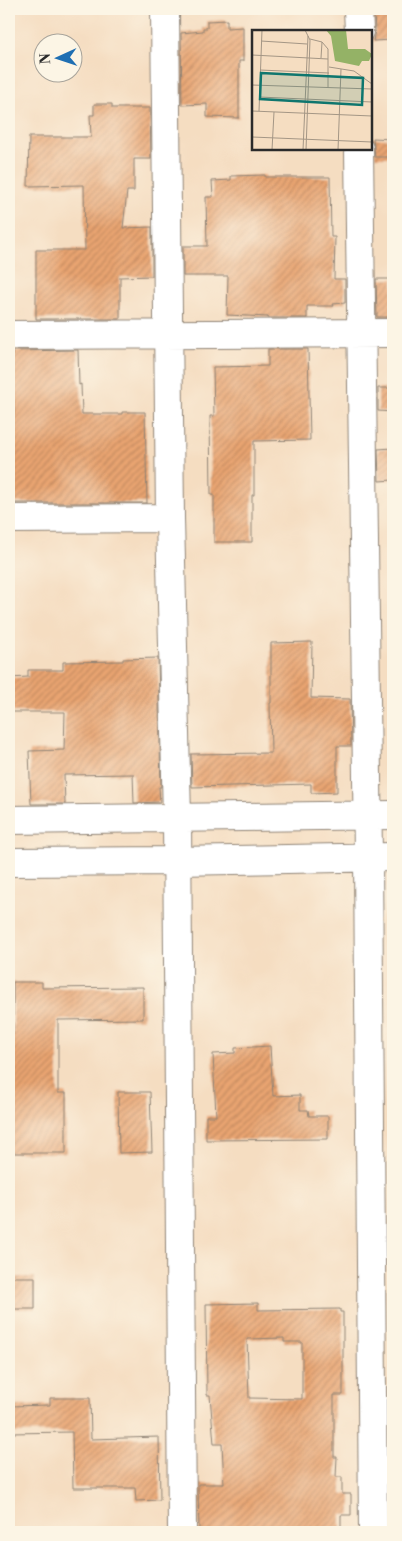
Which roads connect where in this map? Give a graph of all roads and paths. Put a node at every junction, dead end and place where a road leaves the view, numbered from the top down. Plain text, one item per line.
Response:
1 (165, 9) edge
2 (358, 9) edge
3 (358, 30) edge
4 (359, 150) edge
5 (361, 333) junction
6 (393, 333) edge
7 (169, 334) junction
8 (9, 335) edge
9 (170, 518) junction
10 (9, 519) edge
11 (380, 815) edge
12 (176, 818) junction
13 (9, 820) edge
14 (381, 857) edge
15 (176, 861) junction
16 (9, 862) edge
17 (182, 1532) edge
18 (373, 1532) edge

1 - 7 street
2 - 3 street
4 - 5 street
5 - 6 street
5 - 7 street
5 - 11 street
7 - 8 street
7 - 9 street
9 - 10 street
9 - 12 street
11 - 12 street
11 - 14 street
12 - 13 street
12 - 15 street
14 - 15 street
14 - 18 street
15 - 16 street
15 - 17 street

